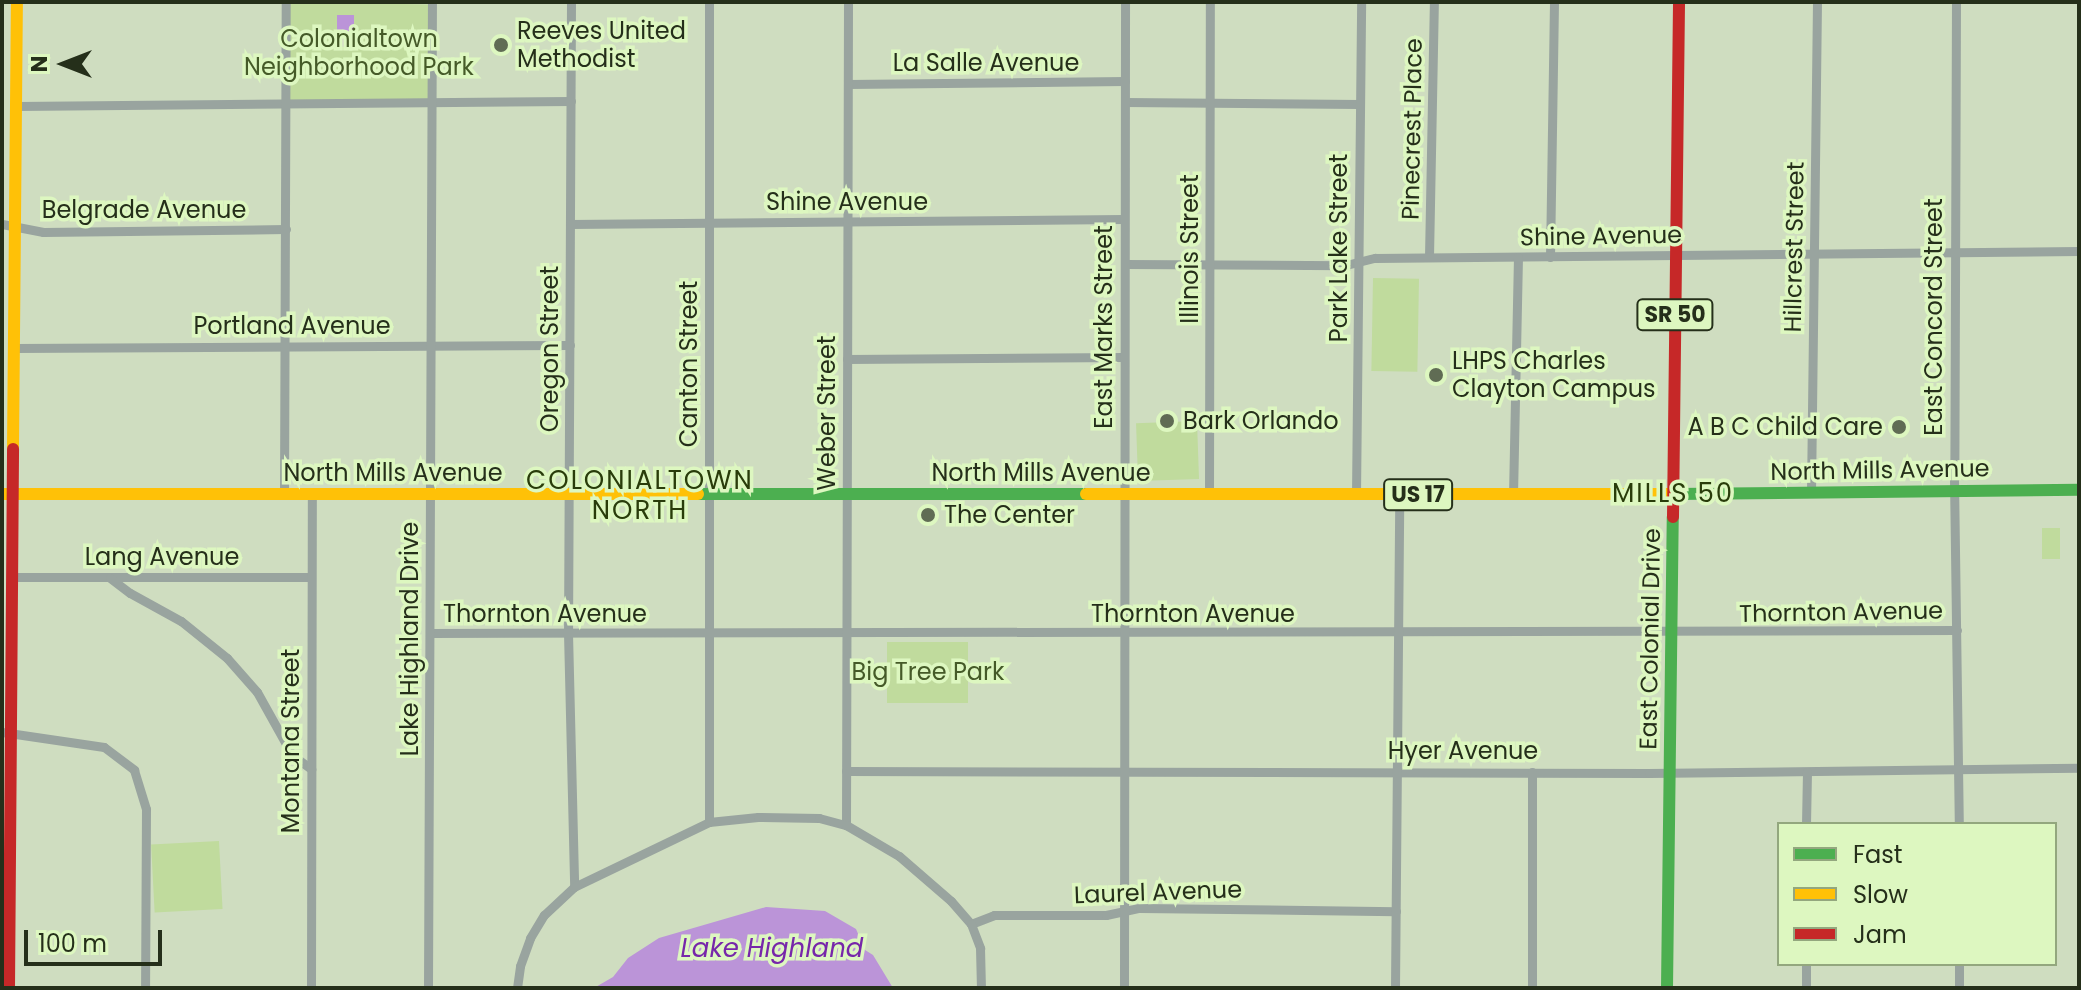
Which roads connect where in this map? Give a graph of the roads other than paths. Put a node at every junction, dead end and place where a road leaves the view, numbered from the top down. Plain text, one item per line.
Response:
1 (17, 2) edge
2 (286, 2) edge
3 (432, 2) edge
4 (571, 2) edge
5 (709, 2) edge
6 (848, 2) edge
7 (1125, 2) edge
8 (1210, 2) edge
9 (1361, 2) edge
10 (1434, 2) edge
11 (1554, 2) edge
12 (1679, 2) edge
13 (1817, 2) edge
14 (1956, 2) edge
15 (1125, 81) junction
16 (848, 84) junction
17 (571, 101) junction
18 (432, 102) junction
19 (1125, 102) junction
20 (286, 104) junction
21 (1209, 104) junction
22 (1359, 104) junction
23 (17, 106) junction
24 (1124, 219) junction
25 (709, 222) junction
26 (847, 223) junction
27 (2, 224) edge
28 (570, 224) junction
29 (16, 227) junction
30 (286, 229) junction
31 (2079, 251) edge
32 (1676, 254) junction
33 (1815, 254) junction
34 (1954, 254) junction
35 (1429, 257) junction
36 (1518, 257) junction
37 (1550, 257) junction
38 (1360, 262) junction
39 (1125, 264) junction
40 (1211, 264) junction
41 (570, 345) junction
42 (285, 346) junction
43 (431, 346) junction
44 (15, 348) junction
45 (1124, 357) junction
46 (847, 359) junction
47 (2079, 490) edge
48 (1954, 491) junction
49 (1811, 493) junction
50 (7, 494) edge
51 (570, 494) junction
52 (846, 494) junction
53 (1674, 494) junction
54 (284, 495) junction
55 (312, 495) junction
56 (431, 495) junction
57 (709, 495) junction
58 (1209, 495) junction
59 (1356, 495) junction
60 (1399, 495) junction
61 (1513, 495) junction
62 (1124, 496) junction
63 (13, 577) junction
64 (311, 577) junction
65 (110, 578) junction
66 (1957, 630) junction
67 (430, 633) junction
68 (568, 633) junction
69 (848, 634) junction
70 (1125, 634) junction
71 (1397, 634) junction
72 (1672, 634) junction
73 (708, 635) junction
74 (7, 732) edge
75 (2079, 768) edge
76 (311, 769) junction
77 (1959, 769) junction
78 (846, 771) junction
79 (1397, 771) junction
80 (1125, 772) junction
81 (1532, 772) junction
82 (1807, 772) junction
83 (1670, 773) junction
84 (709, 822) junction
85 (1806, 822) edge
86 (1959, 822) edge
87 (846, 825) junction
88 (6, 874) edge
89 (574, 887) junction
90 (1124, 911) junction
91 (1396, 911) junction
92 (971, 924) junction
93 (1806, 966) edge
94 (1959, 966) edge
95 (9, 988) edge
96 (145, 988) edge
97 (311, 988) edge
98 (428, 988) edge
99 (517, 988) edge
100 (981, 988) edge
101 (1124, 988) edge
102 (1395, 988) edge
103 (1532, 988) edge
104 (1667, 988) edge
105 (1806, 988) edge
106 (1959, 988) edge

1 - 23 main road
2 - 20 street
3 - 18 street, Lake Highland Drive
4 - 17 street, Oregon Street
5 - 25 street, Canton Street
6 - 16 street, Weber Street
7 - 15 street, East Marks Street
8 - 21 street, Illinois Street
9 - 22 street, Park Lake Street
10 - 35 street, Pinecrest Place
11 - 37 street
12 - 32 main road, East Colonial Drive / SR 50
13 - 33 street, Hillcrest Street
14 - 34 street, East Concord Street
15 - 16 street, La Salle Avenue
15 - 19 street, East Marks Street
16 - 26 street, Weber Street
17 - 18 street
17 - 28 street, Oregon Street
18 - 20 street
18 - 43 street, Lake Highland Drive
19 - 21 street
19 - 24 street, East Marks Street
20 - 23 street
20 - 30 street
21 - 22 street
21 - 40 street, Illinois Street
22 - 38 street, Park Lake Street
23 - 29 main road
24 - 26 street, Shine Avenue
24 - 39 street, East Marks Street
25 - 26 street, Shine Avenue
25 - 28 street, Shine Avenue
25 - 57 street, Canton Street
26 - 46 street, Weber Street
27 - 29 street, Belgrade Avenue
28 - 41 street, Oregon Street
29 - 30 street, Belgrade Avenue
29 - 44 main road
30 - 42 street
31 - 34 street, Shine Avenue
32 - 33 street, Shine Avenue
32 - 37 street, Shine Avenue
32 - 53 main road, East Colonial Drive / SR 50
33 - 34 street, Shine Avenue
33 - 49 street, Hillcrest Street
34 - 48 street, East Concord Street
35 - 36 street, Shine Avenue
35 - 38 street, Shine Avenue
36 - 37 street, Shine Avenue
36 - 61 street
38 - 40 street, Shine Avenue
38 - 59 street, Park Lake Street
39 - 40 street, Shine Avenue
39 - 45 street, East Marks Street
40 - 58 street, Illinois Street
41 - 43 street, Portland Avenue
41 - 51 street, Oregon Street
42 - 43 street, Portland Avenue
42 - 44 street, Portland Avenue
42 - 54 street
43 - 56 street, Lake Highland Drive
44 - 50 main road
45 - 46 street
45 - 62 street, East Marks Street
46 - 52 street, Weber Street
47 - 48 main road, North Mills Avenue
48 - 49 main road, North Mills Avenue
48 - 66 street, East Concord Street
49 - 53 main road, North Mills Avenue
50 - 54 main road, North Mills Avenue / US 17
50 - 63 main road
51 - 56 main road, North Mills Avenue / US 17
51 - 57 main road, North Mills Avenue / US 17
51 - 68 street, Oregon Street
52 - 57 main road, North Mills Avenue / US 17
52 - 62 main road, North Mills Avenue / US 17
52 - 69 street, Weber Street
53 - 61 main road, North Mills Avenue / US 17
53 - 72 main road, East Colonial Drive
54 - 55 main road, North Mills Avenue / US 17
55 - 56 main road, North Mills Avenue / US 17
55 - 64 street, Montana Street
56 - 67 street, Lake Highland Drive
57 - 73 street, Canton Street
58 - 59 main road, North Mills Avenue / US 17
58 - 62 main road, North Mills Avenue / US 17
59 - 60 main road, North Mills Avenue / US 17
60 - 61 main road, North Mills Avenue / US 17
60 - 71 street
62 - 70 street, East Marks Street
63 - 65 street, Lang Avenue
63 - 74 main road
64 - 65 street, Lang Avenue
64 - 76 street, Montana Street
65 - 76 street
66 - 72 street, Thornton Avenue
66 - 77 street, East Concord Street
67 - 68 street, Thornton Avenue
67 - 98 street, Lake Highland Drive
68 - 73 street, Thornton Avenue
68 - 89 street, Oregon Street
69 - 70 street, Thornton Avenue
69 - 73 street, Thornton Avenue
69 - 78 street, Weber Street
70 - 71 street, Thornton Avenue
70 - 80 street, East Marks Street
71 - 72 street, Thornton Avenue
71 - 79 street
72 - 83 main road, East Colonial Drive
73 - 84 street, Canton Street
74 - 88 main road
74 - 96 street
75 - 77 street, Hyer Avenue
76 - 97 street, Montana Street
77 - 82 street, Hyer Avenue
77 - 86 street, East Concord Street
78 - 80 street, Hyer Avenue
78 - 87 street, Weber Street
79 - 80 street, Hyer Avenue
79 - 81 street, Hyer Avenue
79 - 91 street
80 - 90 street, East Marks Street
81 - 83 street, Hyer Avenue
81 - 103 street
82 - 83 street, Hyer Avenue
82 - 85 street
83 - 104 main road, East Colonial Drive
84 - 87 street
84 - 89 street
87 - 92 street
88 - 95 main road
89 - 99 street
90 - 91 street, Laurel Avenue
90 - 92 street, Laurel Avenue
90 - 101 street, East Marks Street
91 - 102 street
92 - 100 street
93 - 105 street
94 - 106 street

